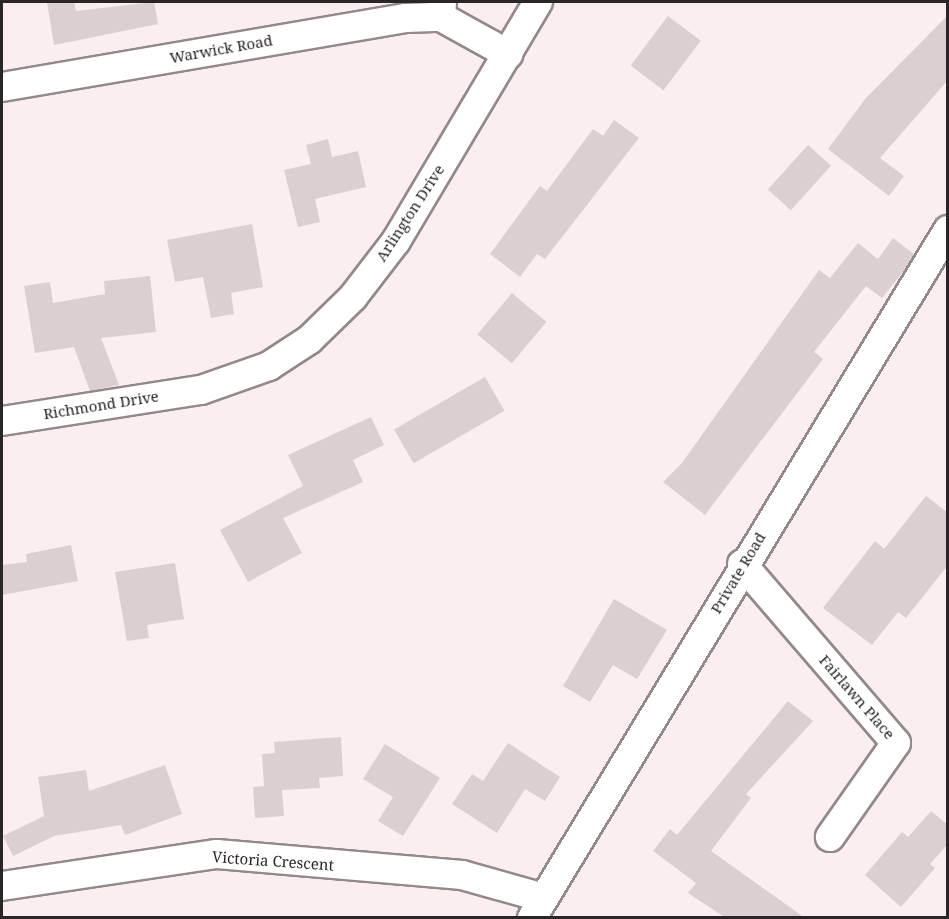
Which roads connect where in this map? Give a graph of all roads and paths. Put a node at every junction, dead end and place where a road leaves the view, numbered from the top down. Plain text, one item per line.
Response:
1 (538, 2) edge
2 (441, 9) edge
3 (508, 54) junction
4 (2, 87) edge
5 (948, 230) edge
6 (201, 390) joint
7 (2, 421) edge
8 (742, 564) junction
9 (830, 837) dead end
10 (2, 886) edge
11 (538, 908) edge

1 - 3 street, Arlington Drive
2 - 3 street
2 - 4 street, Warwick Road
3 - 6 street, Arlington Drive
5 - 8 street, Private Road
6 - 7 street, Richmond Drive
8 - 9 street, Fairlawn Place
8 - 11 street, Private Road
10 - 11 street, Victoria Crescent

